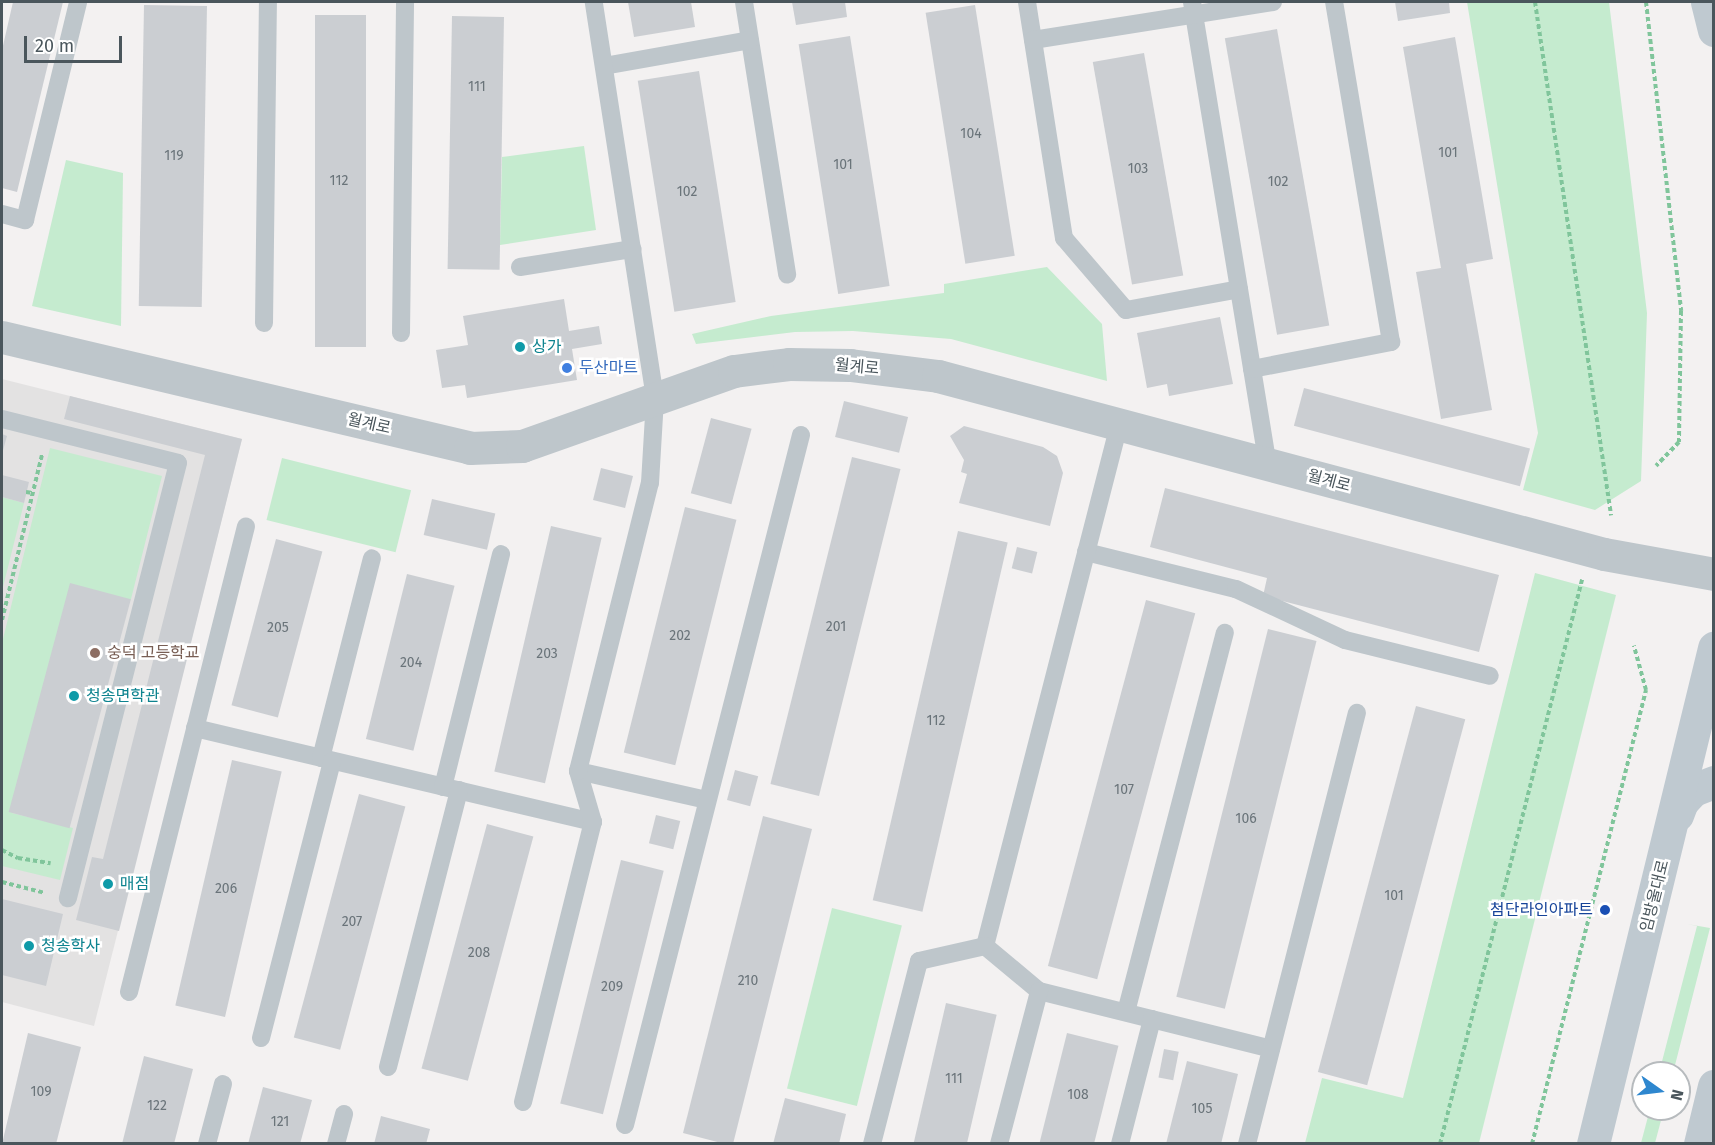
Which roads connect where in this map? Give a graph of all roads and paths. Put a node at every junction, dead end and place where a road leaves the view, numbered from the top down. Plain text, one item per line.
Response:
1 (78, 2) edge
2 (268, 2) edge
3 (405, 2) edge
4 (594, 2) edge
5 (744, 2) edge
6 (1027, 2) edge
7 (1273, 2) edge
8 (1334, 2) edge
9 (1535, 2) edge
10 (1646, 2) edge
11 (1707, 2) edge
12 (1193, 8) edge
13 (1713, 30) edge
14 (750, 40) junction
15 (1033, 40) junction
16 (604, 66) junction
17 (2, 214) edge
18 (633, 249) junction
19 (520, 267) dead end
20 (787, 275) dead end
21 (1239, 289) junction
22 (264, 323) dead end
23 (401, 333) dead end
24 (2, 337) edge
25 (1252, 369) junction
26 (655, 398) junction
27 (2, 419) edge
28 (1119, 425) junction
29 (48, 430) junction
30 (801, 435) dead end
31 (1268, 464) junction
32 (1656, 466) dead end
33 (26, 492) dead end
34 (33, 493) junction
35 (1611, 515) dead end
36 (246, 526) dead end
37 (1086, 552) junction
38 (501, 554) dead end
39 (372, 558) dead end
40 (1713, 574) edge
41 (1582, 579) dead end
42 (2, 620) edge
43 (1225, 633) dead end
44 (1634, 646) dead end
45 (1713, 648) edge
46 (1490, 676) dead end
47 (1357, 713) dead end
48 (195, 728) junction
49 (327, 759) junction
50 (578, 771) junction
51 (1713, 782) edge
52 (451, 788) junction
53 (707, 800) junction
54 (593, 822) junction
55 (1673, 826) junction
56 (2, 850) edge
57 (79, 856) junction
58 (69, 898) dead end
59 (985, 946) junction
60 (1039, 991) junction
61 (129, 992) dead end
62 (1126, 1012) junction
63 (1152, 1019) junction
64 (261, 1038) dead end
65 (1271, 1049) junction
66 (388, 1067) dead end
67 (223, 1084) dead end
68 (1713, 1086) edge
69 (523, 1102) dead end
70 (344, 1114) dead end
71 (625, 1125) dead end
72 (207, 1143) edge
73 (336, 1143) edge
74 (872, 1143) edge
75 (999, 1143) edge
76 (1120, 1143) edge
77 (1247, 1143) edge
78 (1440, 1143) edge
79 (1532, 1143) edge
80 (1593, 1143) edge
81 (1700, 1143) edge

1 - 17 lane
2 - 22 lane
3 - 23 lane
4 - 16 lane
5 - 14 lane
6 - 15 lane
7 - 12 lane
8 - 25 lane
9 - 35 path
10 - 32 path
11 - 13 main road
12 - 15 lane
12 - 21 lane
14 - 16 lane
14 - 20 lane
15 - 21 lane
16 - 18 lane
18 - 19 lane
18 - 26 lane
21 - 25 lane
24 - 26 street, 월계로
25 - 31 lane
26 - 28 street, 월계로
26 - 50 lane
27 - 29 lane
28 - 31 street, 월계로
28 - 37 lane
29 - 34 path
29 - 57 lane
30 - 53 lane
31 - 40 street, 월계로
33 - 34 path
34 - 42 path
36 - 48 lane
37 - 46 lane
37 - 59 lane
38 - 52 lane
39 - 49 lane
41 - 78 path
43 - 62 lane
44 - 79 path
45 - 55 main road, 임방울대로
47 - 65 lane
48 - 49 lane
48 - 61 lane
49 - 52 lane
49 - 64 lane
50 - 53 lane
50 - 54 lane
51 - 55 main road
52 - 54 lane
52 - 66 lane
53 - 71 lane
54 - 69 lane
55 - 80 main road, 임방울대로
56 - 57 path
57 - 58 lane
59 - 60 lane
59 - 74 lane
60 - 62 lane
60 - 75 lane
62 - 63 lane
63 - 65 lane
63 - 76 lane
65 - 77 lane
67 - 72 lane
68 - 81 main road
70 - 73 lane

